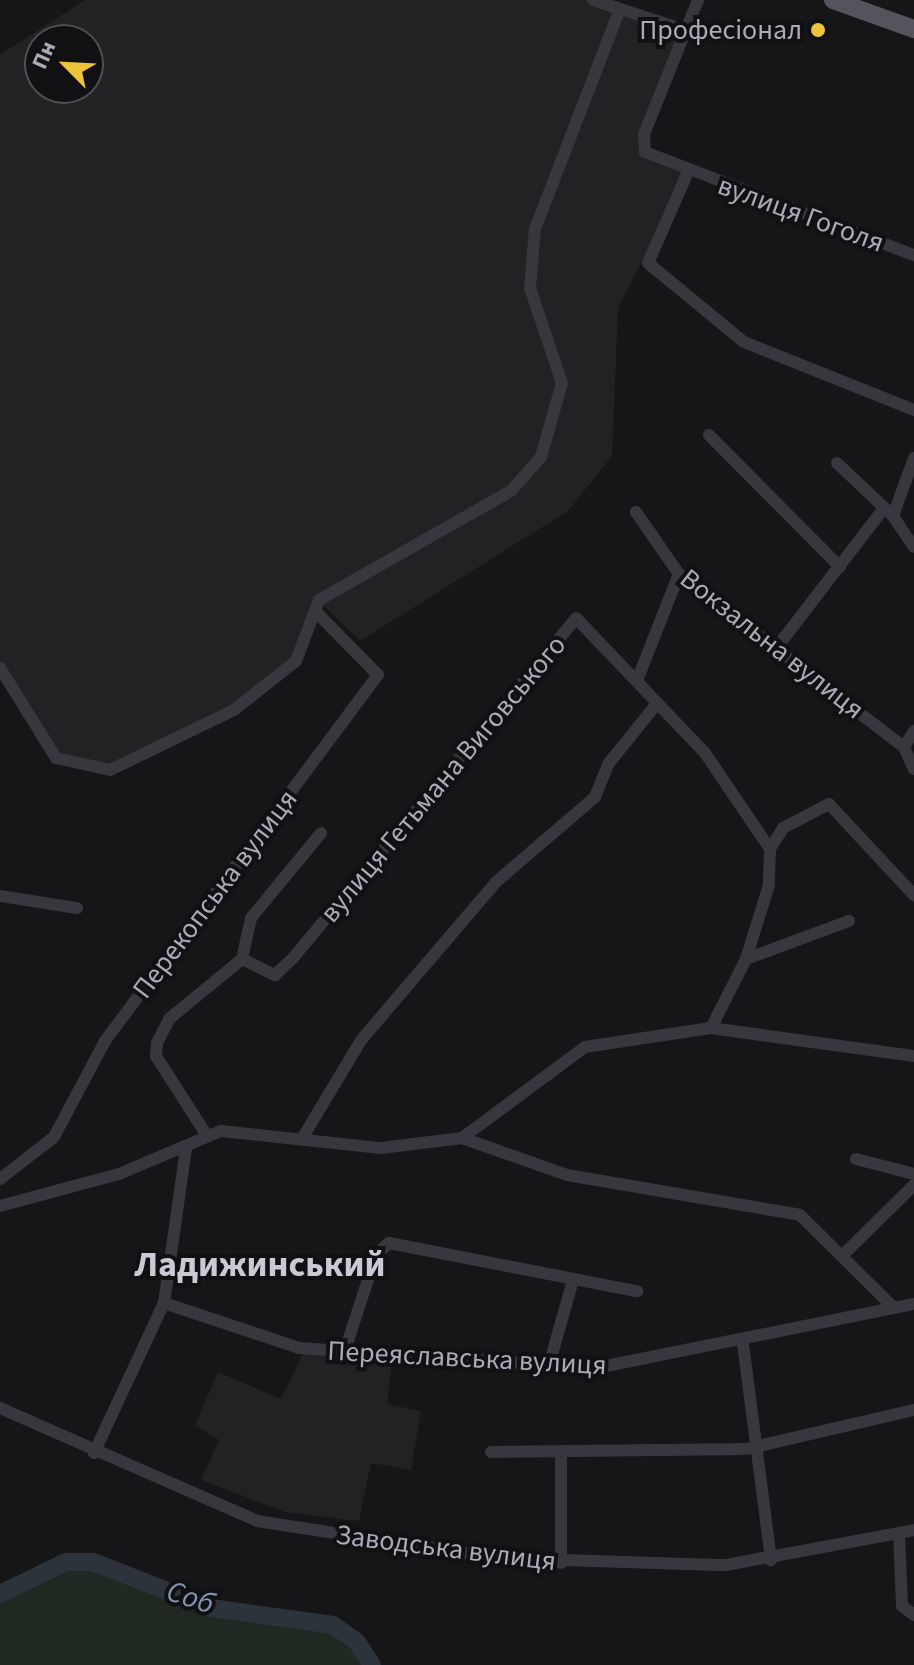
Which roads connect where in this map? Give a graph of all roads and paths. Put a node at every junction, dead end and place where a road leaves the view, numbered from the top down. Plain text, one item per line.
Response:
1 (593, 0) edge
2 (698, 0) edge
3 (833, 0) edge
4 (620, 9) junction
5 (914, 29) edge
6 (685, 30) junction
7 (688, 172) junction
8 (914, 255) edge
9 (914, 410) edge
10 (709, 435) dead end
11 (914, 458) edge
12 (837, 463) dead end
13 (636, 512) dead end
14 (889, 512) junction
15 (914, 547) edge
16 (840, 567) junction
17 (679, 574) junction
18 (315, 611) junction
19 (774, 651) junction
20 (0, 668) edge
21 (638, 678) junction
22 (655, 706) junction
23 (914, 731) edge
24 (904, 747) junction
25 (914, 769) edge
26 (321, 833) dead end
27 (770, 849) junction
28 (914, 895) edge
29 (0, 896) edge
30 (77, 908) dead end
31 (849, 921) dead end
32 (242, 959) junction
33 (746, 959) junction
34 (711, 1028) junction
35 (914, 1056) edge
36 (206, 1134) junction
37 (303, 1137) junction
38 (462, 1138) junction
39 (186, 1148) junction
40 (856, 1159) dead end
41 (914, 1174) edge
42 (0, 1179) edge
43 (914, 1185) edge
44 (0, 1206) edge
45 (845, 1253) junction
46 (573, 1280) junction
47 (637, 1291) dead end
48 (164, 1303) junction
49 (914, 1304) edge
50 (894, 1308) junction
51 (743, 1344) junction
52 (344, 1353) junction
53 (549, 1365) junction
54 (0, 1408) edge
55 (914, 1410) edge
56 (759, 1447) junction
57 (491, 1452) dead end
58 (94, 1453) junction
59 (561, 1453) junction
60 (914, 1530) edge
61 (899, 1534) junction
62 (771, 1560) junction
63 (561, 1563) junction
64 (914, 1615) edge

1 - 4 street
2 - 6 street
3 - 5 main road
4 - 6 street
4 - 18 street
6 - 7 street, вулиця Гоголя
7 - 8 street, вулиця Гоголя
7 - 9 street
10 - 16 street
11 - 14 street
12 - 14 street
13 - 17 street, Вокзальна вулиця
14 - 15 street
14 - 16 street
16 - 19 street
17 - 19 street, Вокзальна вулиця
17 - 21 street
18 - 20 street
18 - 42 street, Перекопська вулиця
19 - 24 street, Вокзальна вулиця
21 - 22 street
21 - 32 street, вулиця Гетьмана Виговського
22 - 27 street
22 - 37 street
23 - 24 street
24 - 25 street, Вокзальна вулиця
26 - 32 street
27 - 28 street
27 - 33 street
29 - 30 street
31 - 33 street
32 - 36 street
33 - 34 street
34 - 35 street
34 - 38 street
36 - 37 street
36 - 39 street
37 - 38 street
38 - 45 street
39 - 44 street
39 - 48 street
40 - 41 street
43 - 45 street
45 - 50 street
46 - 47 street
46 - 52 street
46 - 53 street
48 - 52 street, Переяславська вулиця
48 - 58 street
49 - 50 street, Переяславська вулиця
50 - 51 street, Переяславська вулиця
51 - 53 street, Переяславська вулиця
51 - 56 street
52 - 53 street, Переяславська вулиця
54 - 58 street, Заводська вулиця
55 - 56 street
56 - 59 street
56 - 62 street
57 - 59 street
58 - 63 street, Заводська вулиця
59 - 63 street
60 - 61 street, Заводська вулиця
61 - 62 street, Заводська вулиця
61 - 64 street
62 - 63 street, Заводська вулиця

